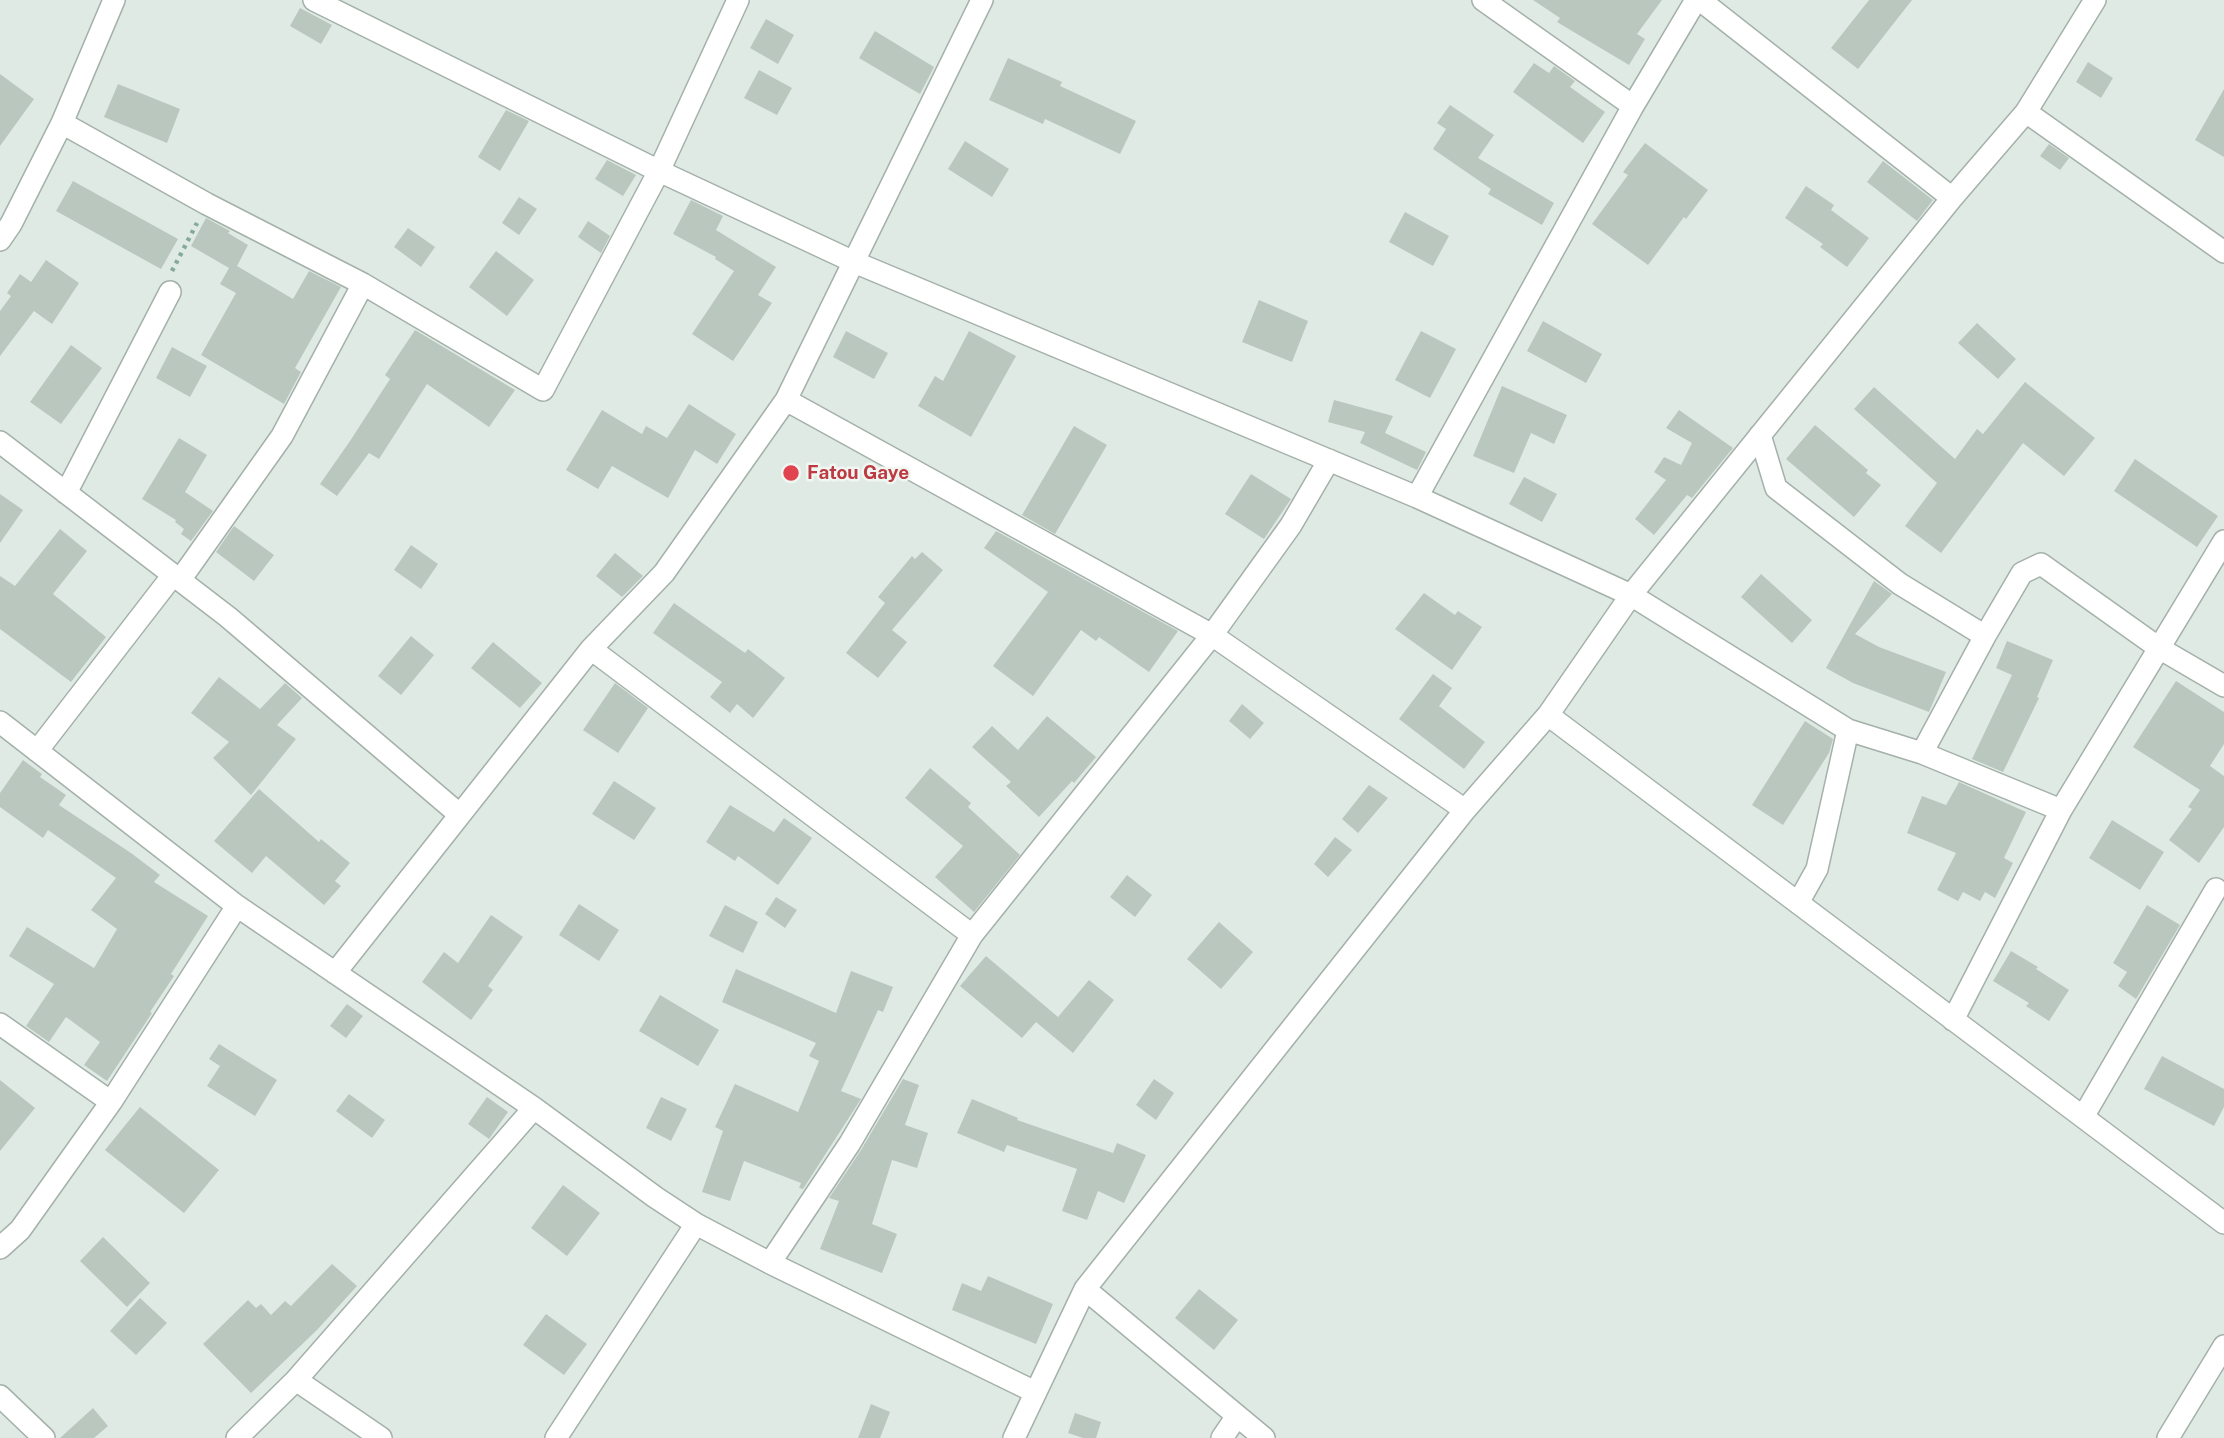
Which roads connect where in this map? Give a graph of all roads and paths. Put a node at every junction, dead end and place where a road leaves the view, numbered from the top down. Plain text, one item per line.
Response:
1 (114, 0) edge
2 (314, 0) edge
3 (738, 0) edge
4 (982, 0) edge
5 (1483, 0) edge
6 (1698, 0) edge
7 (2095, 0) edge
8 (1633, 106) junction
9 (2026, 112) junction
10 (62, 123) junction
11 (659, 171) junction
12 (1952, 198) junction
13 (207, 204) junction
14 (0, 240) edge
15 (2224, 252) edge
16 (854, 261) junction
17 (363, 284) junction
18 (170, 292) joint
19 (786, 400) junction
20 (1760, 435) junction
21 (0, 442) edge
22 (1329, 460) junction
23 (66, 493) junction
24 (1417, 497) junction
25 (2224, 541) edge
26 (177, 577) junction
27 (1631, 595) junction
28 (1212, 635) junction
29 (1985, 636) junction
30 (2159, 648) junction
31 (591, 649) junction
32 (2224, 686) edge
33 (1548, 715) junction
34 (0, 722) edge
35 (1848, 730) junction
36 (37, 751) junction
37 (1922, 753) junction
38 (1465, 810) junction
39 (2061, 810) junction
40 (460, 815) junction
41 (2216, 889) dead end
42 (1798, 904) junction
43 (237, 906) junction
44 (972, 935) junction
45 (335, 973) junction
46 (1953, 1020) junction
47 (0, 1024) edge
48 (111, 1102) junction
49 (534, 1108) junction
50 (2083, 1117) junction
51 (2224, 1223) edge
52 (696, 1224) junction
53 (0, 1248) edge
54 (770, 1263) junction
55 (1085, 1289) junction
56 (2224, 1346) edge
57 (296, 1380) junction
58 (1035, 1392) junction
59 (0, 1396) edge
60 (1237, 1416) junction
61 (44, 1438) edge
62 (237, 1438) edge
63 (381, 1438) edge
64 (556, 1438) edge
65 (1014, 1438) edge
66 (1222, 1438) edge
67 (1264, 1438) edge
68 (2168, 1438) edge

1 - 10 street
2 - 11 street
3 - 11 street
4 - 16 street
5 - 8 street
6 - 8 street
6 - 12 street
7 - 9 street
8 - 24 street
9 - 12 street
9 - 15 street
10 - 13 street
10 - 14 street
11 - 16 street
11 - 17 street
12 - 20 street
13 - 17 street
13 - 18 path
16 - 19 street
16 - 22 street
17 - 26 street
18 - 23 street
19 - 28 street
19 - 31 street
20 - 27 street
20 - 29 street
21 - 23 street
22 - 24 street
22 - 28 street
23 - 26 street
24 - 27 street
25 - 30 street
26 - 36 street
26 - 40 street
27 - 33 street
27 - 35 street
28 - 38 street
28 - 44 street
29 - 30 street
29 - 37 street
30 - 32 street
30 - 39 street
31 - 40 street
31 - 44 street
33 - 38 street
33 - 42 street
34 - 36 street
35 - 37 street
35 - 42 street
36 - 43 street
37 - 39 street
38 - 55 street
39 - 46 street
40 - 45 street
41 - 50 street
42 - 46 street
43 - 45 street
43 - 48 street
44 - 54 street
45 - 49 street
46 - 50 street
47 - 48 street
48 - 53 street
49 - 52 street
49 - 57 street
50 - 51 street
52 - 54 street
52 - 64 street
54 - 58 street
55 - 58 street
55 - 60 street
56 - 68 street
57 - 62 street
57 - 63 street
58 - 65 street
59 - 61 street
60 - 66 street
60 - 67 street

